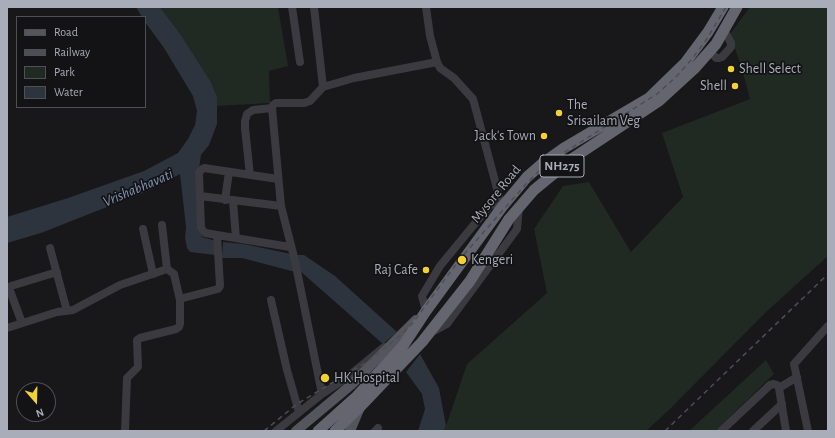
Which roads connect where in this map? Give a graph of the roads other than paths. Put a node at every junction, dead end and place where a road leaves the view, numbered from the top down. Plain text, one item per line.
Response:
1 (292, 7) edge
2 (314, 7) edge
3 (723, 7) edge
4 (737, 7) edge
5 (428, 8) edge
6 (708, 32) junction
7 (713, 47) junction
8 (300, 62) dead end
9 (436, 62) junction
10 (323, 87) junction
11 (272, 108) junction
12 (230, 172) junction
13 (250, 175) junction
14 (278, 179) junction
15 (200, 196) junction
16 (229, 200) junction
17 (281, 206) junction
18 (502, 207) junction
19 (162, 225) dead end
20 (143, 229) dead end
21 (236, 238) junction
22 (218, 241) junction
23 (50, 248) dead end
24 (290, 248) junction
25 (167, 269) junction
26 (57, 272) junction
27 (153, 274) junction
28 (10, 299) edge
29 (180, 300) junction
30 (271, 300) dead end
31 (67, 311) junction
32 (22, 324) junction
33 (7, 328) edge
34 (827, 330) edge
35 (402, 344) junction
36 (398, 360) junction
37 (797, 377) junction
38 (779, 388) junction
39 (322, 394) junction
40 (782, 404) junction
41 (360, 407) junction
42 (299, 412) junction
43 (786, 430) edge
44 (125, 431) edge
45 (276, 431) edge
46 (296, 431) edge
47 (318, 431) edge
48 (335, 431) edge
49 (350, 431) edge
50 (721, 431) edge
51 (753, 431) edge
52 (808, 431) edge

1 - 8 street
2 - 10 street
3 - 6 highway, Mysore Road / NH275
4 - 7 highway, Mysore Road / NH275
5 - 9 street
6 - 7 highway
6 - 18 highway, Mysore Road / NH275
7 - 35 highway, Mysore Road / NH275
9 - 10 street
9 - 18 street
10 - 11 street
11 - 13 street
11 - 14 street
12 - 13 street
12 - 15 street
12 - 16 street
13 - 14 street
14 - 17 street
15 - 16 street
15 - 22 street
16 - 17 street
16 - 21 street
17 - 24 street
18 - 35 highway, Mysore Road / NH275
19 - 25 street
20 - 27 street
21 - 22 street
21 - 24 street
22 - 29 street
23 - 26 street
24 - 39 street
25 - 27 street
25 - 29 street
26 - 28 street
26 - 31 street
27 - 31 street
28 - 32 street
29 - 44 street
30 - 42 street
31 - 32 street
32 - 33 street
34 - 37 street
35 - 36 highway, Mysore Road / NH275
35 - 39 street
35 - 46 main road
36 - 41 highway, Mysore Road / NH275
36 - 47 highway, Mysore Road / NH275
37 - 38 street
37 - 52 street
38 - 40 street
38 - 50 street
39 - 42 street
40 - 43 street
40 - 51 street
41 - 48 highway, Mysore Road / NH275
41 - 49 main road
42 - 45 street

